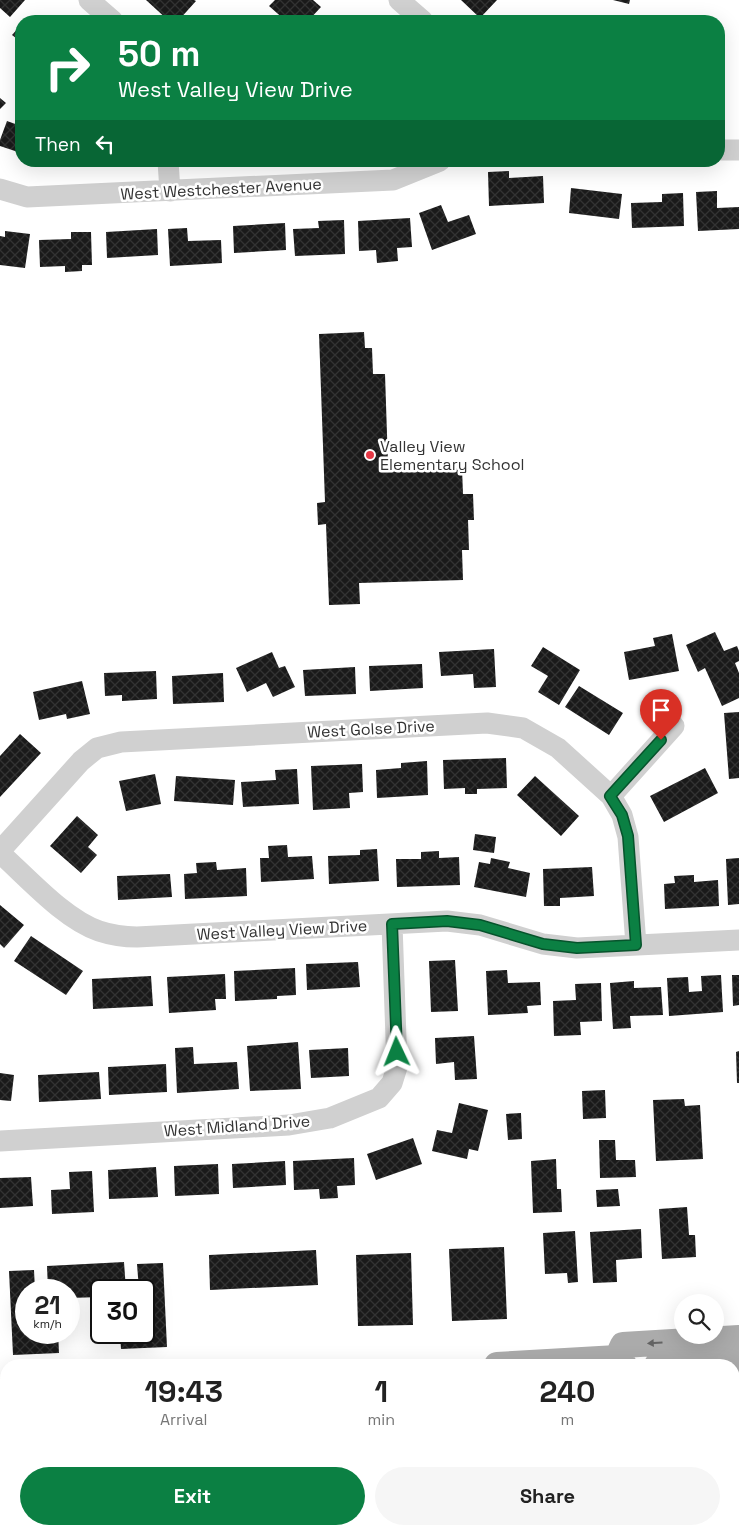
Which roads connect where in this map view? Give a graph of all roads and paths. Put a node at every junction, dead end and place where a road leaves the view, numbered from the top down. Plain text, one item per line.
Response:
1 (89, 0) edge
2 (404, 1) edge
3 (106, 15) edge
4 (417, 15) edge
5 (725, 150) edge
6 (739, 150) edge
7 (168, 167) edge
8 (425, 167) edge
9 (0, 189) edge
10 (170, 191) junction
11 (674, 726) dead end
12 (610, 796) junction
13 (0, 852) edge
14 (392, 924) junction
15 (739, 940) edge
16 (636, 945) junction
17 (0, 1141) edge
18 (739, 1338) edge
19 (621, 1359) edge

1 - 3 street
2 - 4 street
5 - 6 street
7 - 10 street
8 - 10 street, West Westchester Avenue
9 - 10 street, West Westchester Avenue
11 - 12 street
12 - 13 street, West Golse Drive
12 - 16 street, West Golse Drive
13 - 14 street, West Valley View Drive
14 - 16 street, West Valley View Drive
14 - 17 street, West Midland Drive
15 - 16 street, West Valley View Drive
18 -> 19 main road

